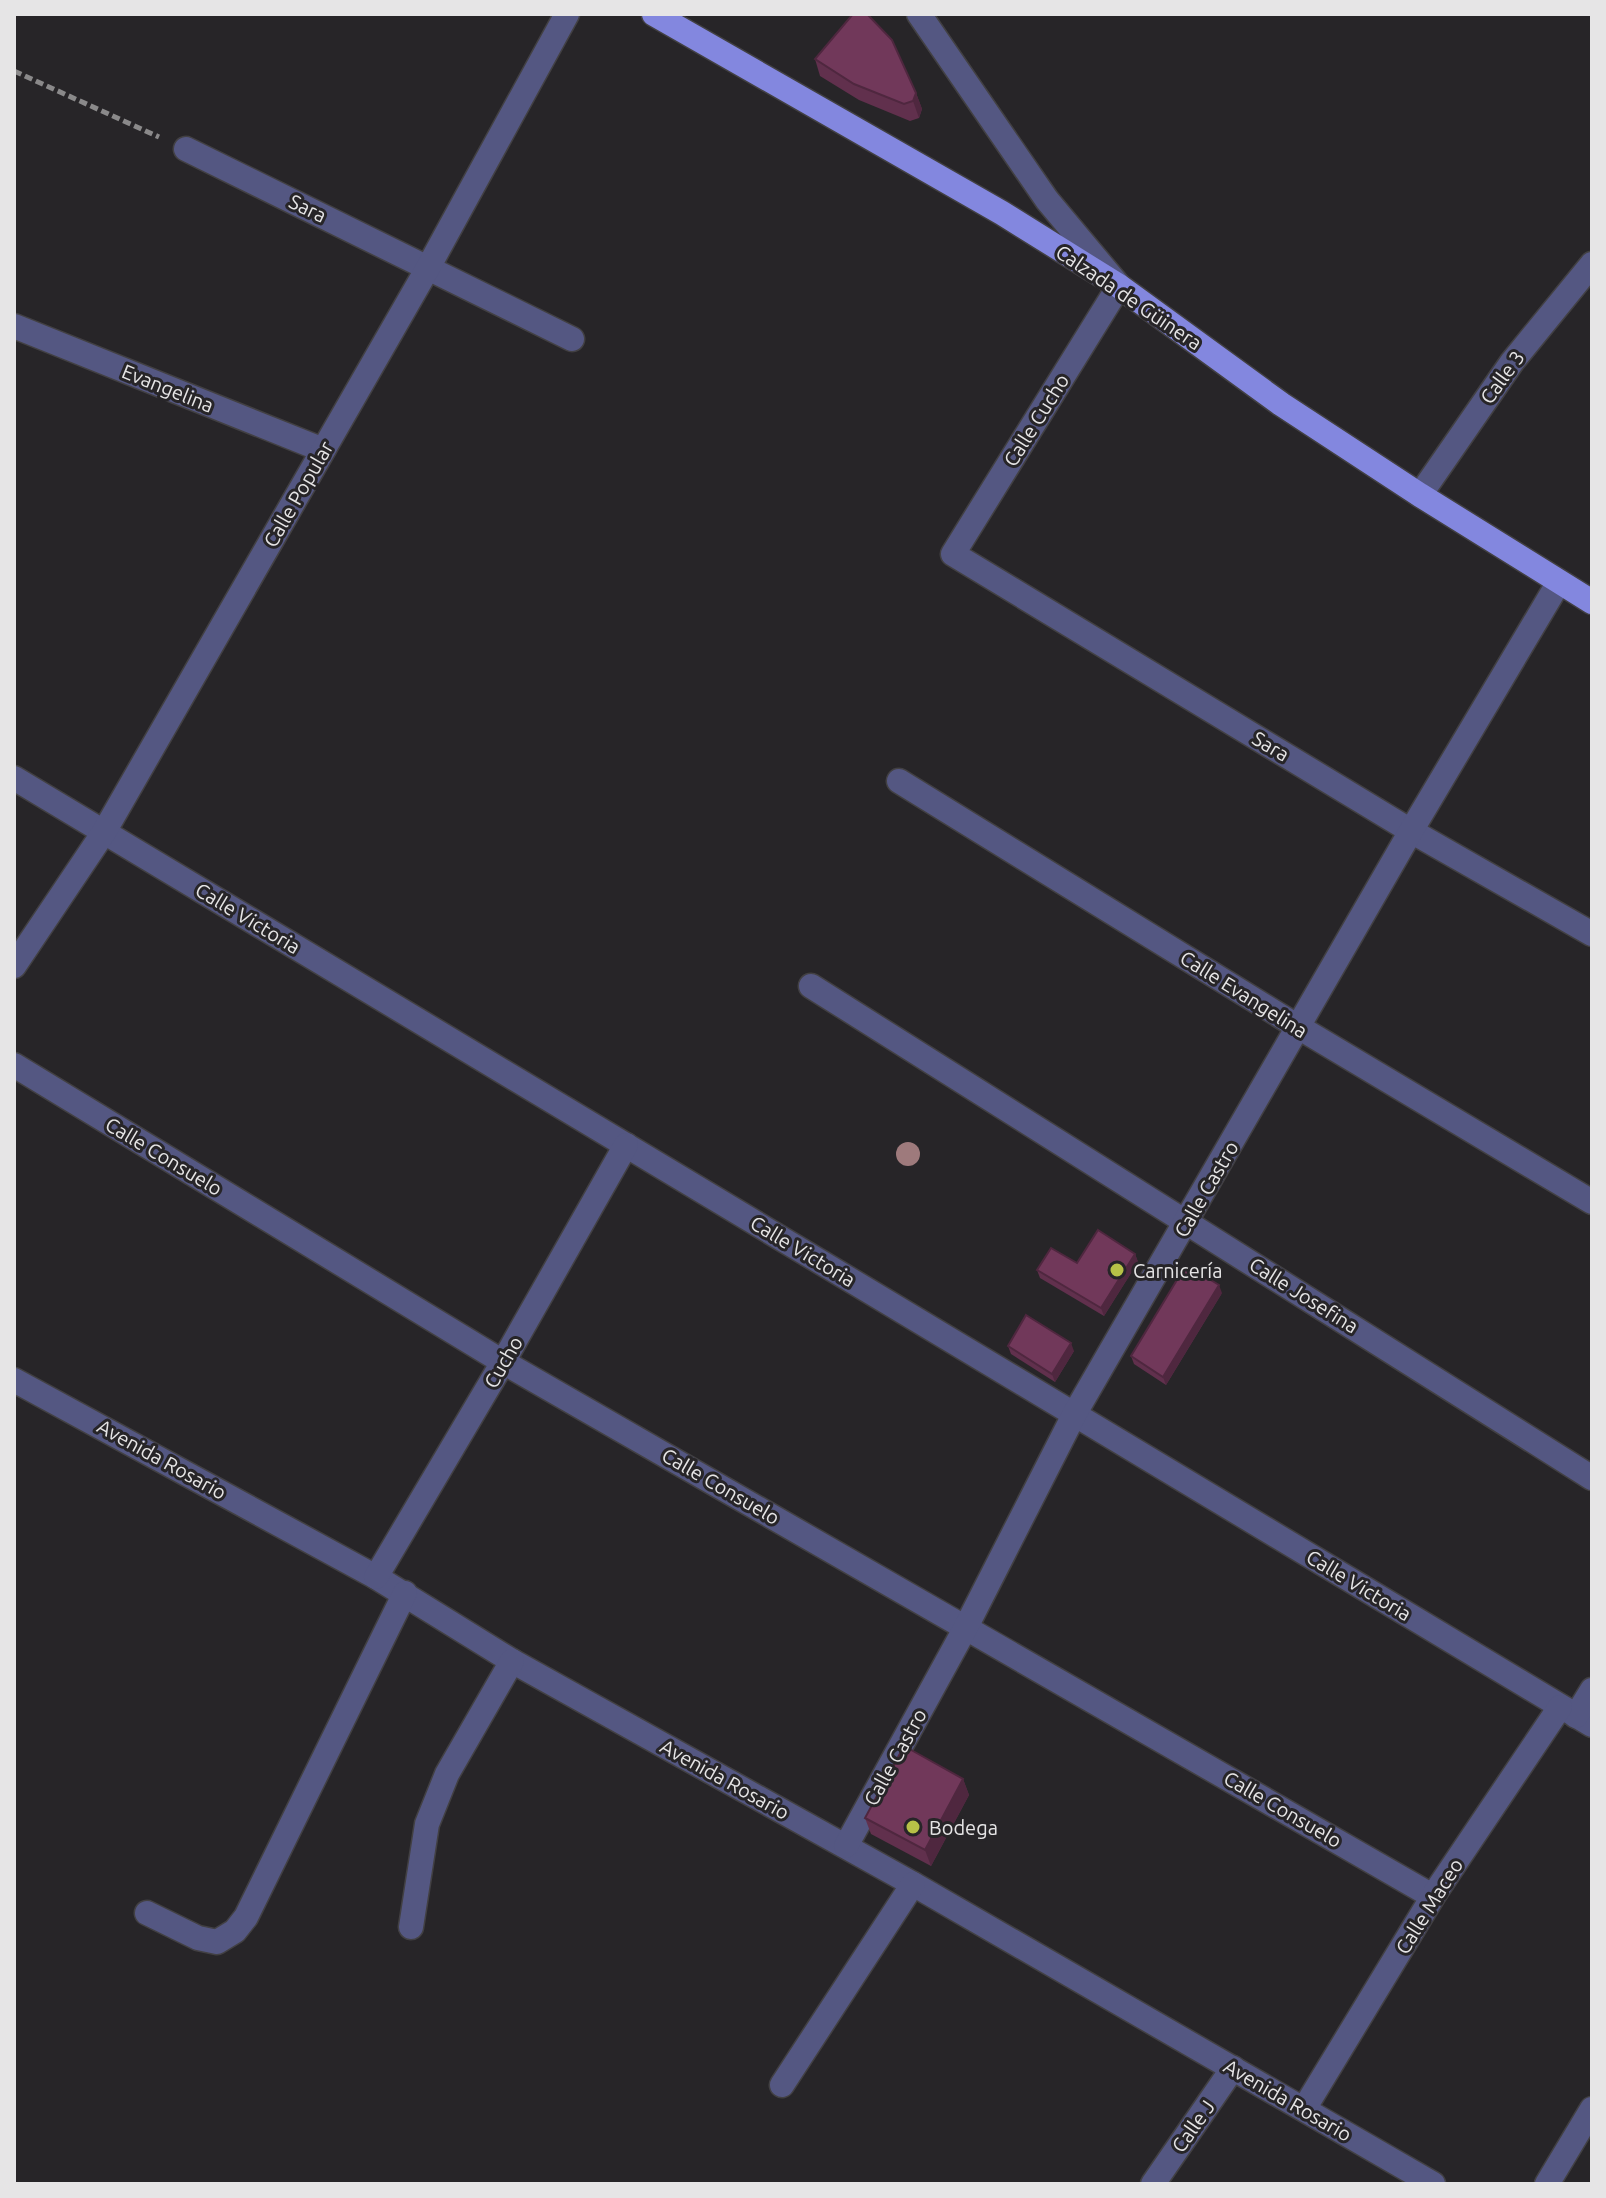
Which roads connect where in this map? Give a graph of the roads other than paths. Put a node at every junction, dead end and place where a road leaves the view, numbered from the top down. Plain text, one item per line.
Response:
1 (567, 14) edge
2 (654, 14) edge
3 (919, 14) edge
4 (186, 149) road end
5 (1592, 264) edge
6 (429, 266) junction
7 (1119, 286) junction
8 (14, 326) edge
9 (572, 339) dead end
10 (323, 450) junction
11 (1420, 495) junction
12 (953, 554) joint
13 (1559, 582) junction
14 (1592, 602) edge
15 (14, 778) edge
16 (899, 781) dead end
17 (1411, 831) junction
18 (104, 832) junction
19 (1592, 934) edge
20 (14, 966) edge
21 (811, 986) dead end
22 (1300, 1028) junction
23 (14, 1065) edge
24 (626, 1145) junction
25 (1592, 1202) edge
26 (1187, 1221) junction
27 (503, 1362) junction
28 (14, 1380) edge
29 (1075, 1413) junction
30 (1592, 1478) edge
31 (376, 1577) junction
32 (405, 1593) junction
33 (966, 1627) junction
34 (512, 1661) junction
35 (1592, 1690) edge
36 (1576, 1716) edge
37 (846, 1846) junction
38 (913, 1884) junction
39 (1435, 1893) junction
40 (147, 1913) dead end
41 (411, 1927) dead end
42 (1233, 2068) junction
43 (782, 2085) dead end
44 (1304, 2109) junction
45 (1592, 2109) edge
46 (1153, 2184) edge
47 (1433, 2184) edge
48 (1547, 2184) edge

1 - 6 street, Calle Popular
2 - 7 main road, Calzada de Güinera
3 - 7 street
4 - 6 street, Sara
5 - 11 street, Calle 3
6 - 9 street, Sara
6 - 10 street, Calle Popular
7 - 11 main road, Calzada de Güinera
7 - 12 street, Calle Cucho
8 - 10 street, Evangelina
10 - 18 street, Calle Popular
11 - 13 main road, Calzada de Güinera
12 - 17 street, Sara
13 - 14 main road, Calzada de Güinera
13 - 17 street, Calle Castro
15 - 18 street, Calle Victoria
16 - 22 street, Calle Evangelina
17 - 19 street, Sara
17 - 22 street, Calle Castro
18 - 20 street, Calle Popular
18 - 24 street, Calle Victoria
21 - 26 street, Calle Josefina
22 - 25 street, Calle Evangelina
22 - 26 street, Calle Castro
23 - 27 street, Calle Consuelo
24 - 27 street, Cucho
24 - 29 street, Calle Victoria
26 - 29 street, Calle Castro
26 - 30 street, Calle Josefina
27 - 31 street, Cucho
27 - 33 street, Calle Consuelo
28 - 31 street, Avenida Rosario
29 - 33 street, Calle Castro
29 - 36 street, Calle Victoria
31 - 32 street, Avenida Rosario
32 - 34 street, Avenida Rosario
32 - 40 street
33 - 37 street, Calle Castro
33 - 39 street, Calle Consuelo
34 - 37 street, Avenida Rosario
34 - 41 street
35 - 36 street, Calle Maceo
36 - 39 street, Calle Maceo
37 - 38 street, Avenida Rosario
38 - 42 street, Avenida Rosario
38 - 43 street
39 - 44 street, Calle Maceo
42 - 44 street, Avenida Rosario
42 - 46 street, Calle J
44 - 47 street, Avenida Rosario
45 - 48 street

